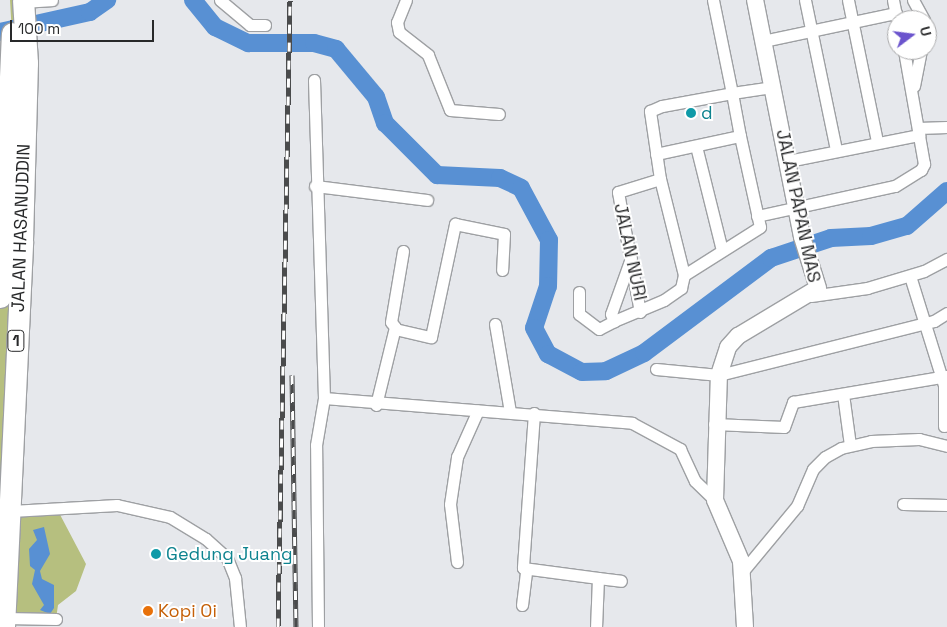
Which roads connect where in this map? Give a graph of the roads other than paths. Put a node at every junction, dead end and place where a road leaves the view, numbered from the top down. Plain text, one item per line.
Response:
1 (52, 0) edge
2 (220, 0) edge
3 (406, 0) edge
4 (713, 0) edge
5 (755, 0) edge
6 (805, 0) edge
7 (848, 0) edge
8 (19, 4) edge
9 (887, 18) edge
10 (853, 23) junction
11 (265, 25) dead end
12 (812, 31) junction
13 (763, 41) junction
14 (19, 59) junction
15 (906, 60) edge
16 (919, 60) edge
17 (314, 80) dead end
18 (772, 87) junction
19 (913, 92) junction
20 (732, 93) junction
21 (499, 114) dead end
22 (6, 125) edge
23 (947, 127) edge
24 (919, 132) junction
25 (740, 136) junction
26 (877, 141) junction
27 (696, 146) junction
28 (836, 150) junction
29 (656, 154) junction
30 (788, 161) junction
31 (660, 179) junction
32 (316, 186) junction
33 (3, 188) edge
34 (427, 200) dead end
35 (797, 207) junction
36 (757, 216) junction
37 (722, 250) junction
38 (403, 251) dead end
39 (631, 258) junction
40 (947, 259) edge
41 (502, 270) dead end
42 (684, 275) junction
43 (910, 276) junction
44 (579, 292) dead end
45 (811, 296) junction
46 (0, 297) edge
47 (640, 312) junction
48 (947, 313) edge
49 (614, 321) junction
50 (923, 322) junction
51 (495, 324) dead end
52 (395, 329) junction
53 (656, 369) dead end
54 (719, 375) junction
55 (944, 377) edge
56 (843, 394) junction
57 (324, 398) junction
58 (376, 405) junction
59 (478, 410) junction
60 (510, 412) junction
61 (534, 413) junction
62 (714, 424) junction
63 (944, 426) dead end
64 (850, 445) junction
65 (918, 446) dead end
66 (947, 446) edge
67 (947, 452) edge
68 (714, 500) junction
69 (903, 504) dead end
70 (947, 505) edge
71 (11, 511) junction
72 (457, 562) dead end
73 (526, 570) junction
74 (743, 571) junction
75 (598, 578) junction
76 (622, 581) dead end
77 (522, 605) dead end
78 (56, 619) dead end
79 (5, 623) edge
80 (240, 627) edge
81 (318, 627) edge
82 (596, 627) edge
83 (745, 627) edge

1 - 8 street
2 - 11 street
3 - 21 street
4 - 20 street
5 - 13 street, JALAN PAPAN MAS
6 - 12 street
7 - 10 street
8 - 14 highway, JALAN HASANUDDIN / 1
9 - 10 street
10 - 12 street
10 - 26 street
12 - 13 street
12 - 28 street
13 - 18 street, JALAN PAPAN MAS
14 - 22 highway, JALAN HASANUDDIN / 1
14 - 71 highway, JALAN HASANUDDIN / 1
15 - 19 street
16 - 19 street
17 - 32 street
18 - 20 street
18 - 30 street, JALAN PAPAN MAS
19 - 24 street
20 - 25 street
20 - 29 street
22 - 33 highway, JALAN HASANUDDIN / 1
23 - 24 street
24 - 26 street
24 - 35 street
25 - 27 street
25 - 36 street
26 - 28 street
27 - 29 street
27 - 37 street
28 - 30 street
29 - 31 street
30 - 35 street, JALAN PAPAN MAS
31 - 39 street, JALAN NURI
31 - 42 street
32 - 34 street
32 - 57 street
33 - 46 highway, JALAN HASANUDDIN / 1
35 - 36 street
35 - 45 street, JALAN PAPAN MAS
36 - 37 street
37 - 42 street
38 - 52 street
39 - 47 street, JALAN NURI
39 - 49 street
40 - 43 street
41 - 52 street
42 - 47 street
43 - 45 street
43 - 50 street
44 - 49 street
45 - 54 street, JALAN PAPAN MAS
47 - 49 street
48 - 50 street
50 - 54 street
50 - 55 street
51 - 60 street
52 - 58 street
53 - 54 street
54 - 62 street, JALAN PAPAN MAS
55 - 56 street
55 - 63 street
56 - 62 street
56 - 64 street
57 - 58 street
57 - 81 street
58 - 59 street
59 - 60 street
59 - 72 street
60 - 61 street
61 - 68 street
61 - 73 street
62 - 68 street, JALAN PAPAN MAS
64 - 66 street
64 - 74 street
65 - 67 street
68 - 74 street, JALAN PAPAN MAS
69 - 70 street
71 - 79 highway, JALAN HASANUDDIN / 1
71 - 80 street
73 - 75 street
73 - 77 street
74 - 83 street, JALAN PAPAN MAS
75 - 76 street
75 - 82 street
78 - 79 street

